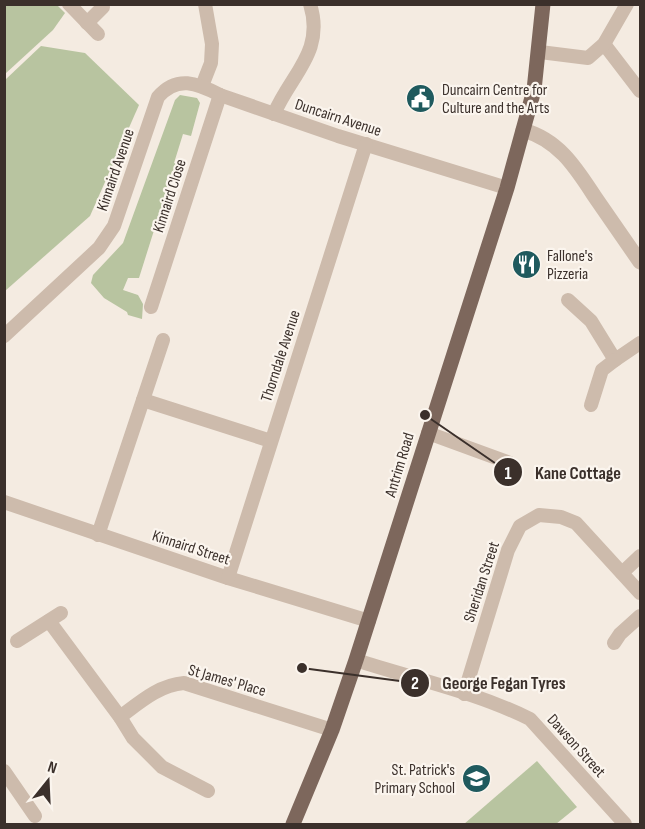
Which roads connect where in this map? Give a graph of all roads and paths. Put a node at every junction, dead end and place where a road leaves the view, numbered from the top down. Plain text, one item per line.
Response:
1 (69, 4) edge
2 (205, 4) edge
3 (310, 4) edge
4 (543, 4) edge
5 (627, 4) edge
6 (103, 7) dead end
7 (87, 23) junction
8 (98, 34) dead end
9 (604, 44) junction
10 (540, 52) junction
11 (202, 86) junction
12 (640, 91) edge
13 (220, 95) junction
14 (274, 114) junction
15 (523, 130) junction
16 (366, 144) junction
17 (507, 188) junction
18 (640, 262) edge
19 (568, 300) dead end
20 (151, 307) dead end
21 (4, 336) edge
22 (163, 340) dead end
23 (640, 343) edge
24 (615, 360) junction
25 (143, 400) junction
26 (591, 405) dead end
27 (428, 433) junction
28 (271, 441) junction
29 (510, 463) dead end
30 (4, 502) edge
31 (98, 535) junction
32 (640, 556) edge
33 (622, 573) junction
34 (228, 578) junction
35 (640, 593) edge
36 (640, 616) edge
37 (369, 621) junction
38 (17, 641) dead end
39 (614, 643) dead end
40 (356, 660) junction
41 (464, 694) junction
42 (120, 717) junction
43 (332, 730) junction
44 (4, 771) edge
45 (208, 790) dead end
46 (35, 816) dead end
47 (297, 823) edge
48 (625, 825) edge

1 - 7 street
2 - 11 street
3 - 14 street, Duncairn Avenue
4 - 10 main road, Antrim Road
5 - 9 street
6 - 7 street
7 - 8 street
9 - 10 street
9 - 12 street
10 - 15 main road, Antrim Road
11 - 13 street, Kinnaird Avenue
11 - 21 street, Kinnaird Avenue
13 - 14 street, Kinnaird Avenue
13 - 20 street, Kinnaird Close
14 - 16 street, Duncairn Avenue
15 - 17 main road, Antrim Road
15 - 18 street
16 - 17 street, Duncairn Avenue
16 - 28 street, Thorndale Avenue
17 - 27 main road, Antrim Road
19 - 24 street
22 - 25 street
23 - 24 street
24 - 26 street
25 - 28 street
25 - 31 street
27 - 29 street
27 - 37 main road, Antrim Road
28 - 34 street, Thorndale Avenue
30 - 31 street, Kinnaird Street
31 - 34 street, Kinnaird Street
32 - 33 street
33 - 35 street, Sheridan Street
33 - 41 street, Sheridan Street
34 - 37 street, Kinnaird Street
36 - 39 street
37 - 40 main road, Antrim Road
38 - 42 street
40 - 41 street, Dawson Street
40 - 43 main road, Antrim Road
41 - 48 street, Dawson Street
42 - 43 street, St James' Place
42 - 45 street
43 - 47 main road, Antrim Road
44 - 46 street

